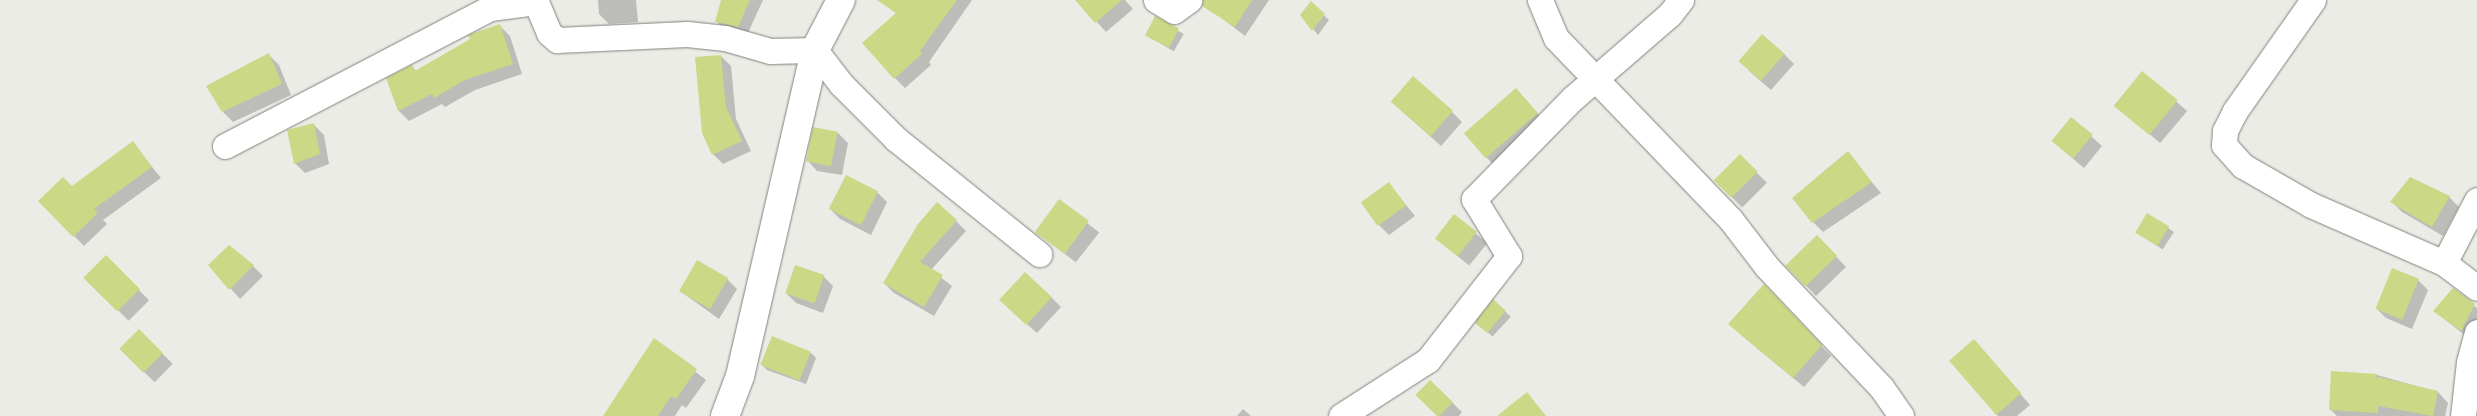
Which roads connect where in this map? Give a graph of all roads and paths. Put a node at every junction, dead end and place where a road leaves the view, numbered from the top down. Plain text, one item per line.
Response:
1 (841, 0) edge
2 (1156, 0) edge
3 (1189, 0) edge
4 (1540, 0) edge
5 (1681, 0) edge
6 (2313, 0) edge
7 (815, 50) junction
8 (1594, 80) junction
9 (225, 146) dead end
10 (2477, 200) edge
11 (1039, 254) dead end
12 (2444, 263) junction
13 (2477, 288) edge
14 (2477, 332) edge
15 (725, 416) edge
16 (1341, 416) edge
17 (1901, 416) edge
18 (2463, 416) edge

1 - 7 street
2 - 3 street
4 - 8 street
5 - 8 street
6 - 12 street
7 - 9 street
7 - 11 street
7 - 15 street
8 - 16 street
8 - 17 street
10 - 12 street
12 - 13 street
14 - 18 street

